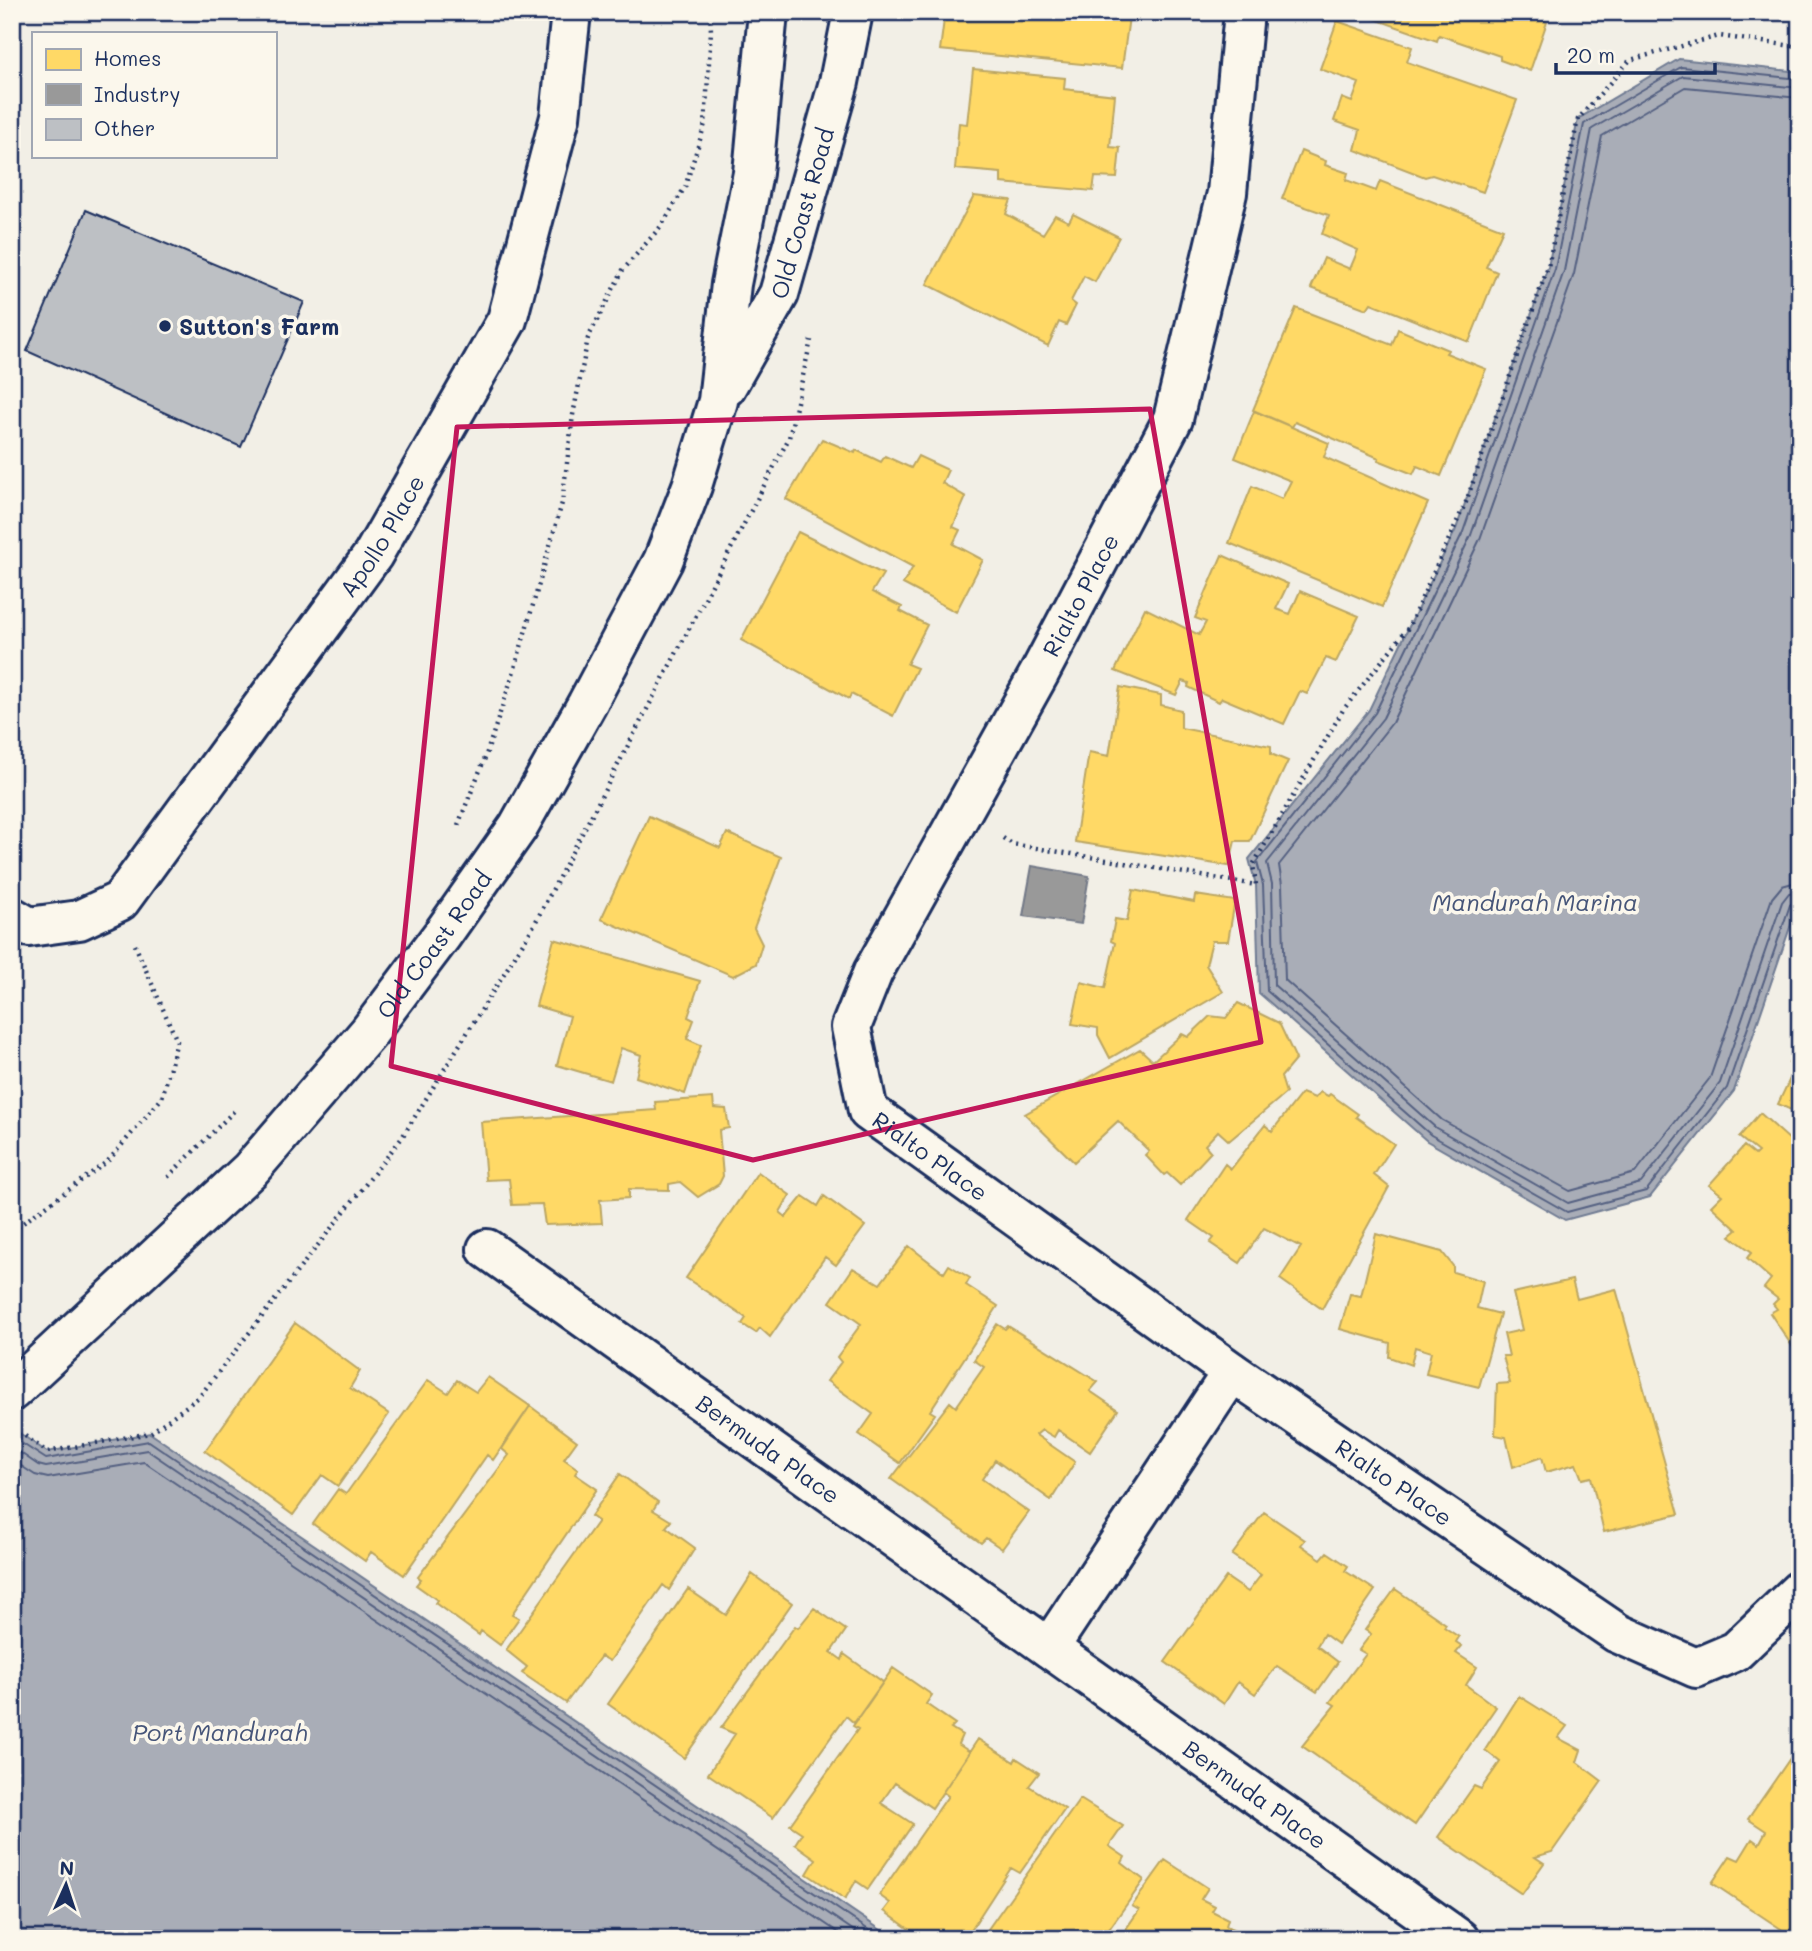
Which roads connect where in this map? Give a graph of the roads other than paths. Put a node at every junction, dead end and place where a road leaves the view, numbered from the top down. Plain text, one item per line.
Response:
1 (570, 12) edge
2 (768, 12) edge
3 (853, 12) edge
4 (1244, 12) edge
5 (718, 401) junction
6 (12, 917) edge
7 (487, 1249) dead end
8 (1232, 1372) junction
9 (12, 1391) edge
10 (1800, 1590) edge
11 (1049, 1648) junction
12 (1459, 1939) edge

1 - 6 street, Apollo Place
2 - 5 street, Old Coast Road
3 - 5 street, Old Coast Road
4 - 8 street, Rialto Place
5 - 9 street, Old Coast Road
7 - 11 street, Bermuda Place
8 - 10 street, Rialto Place
8 - 11 street
11 - 12 street, Bermuda Place

